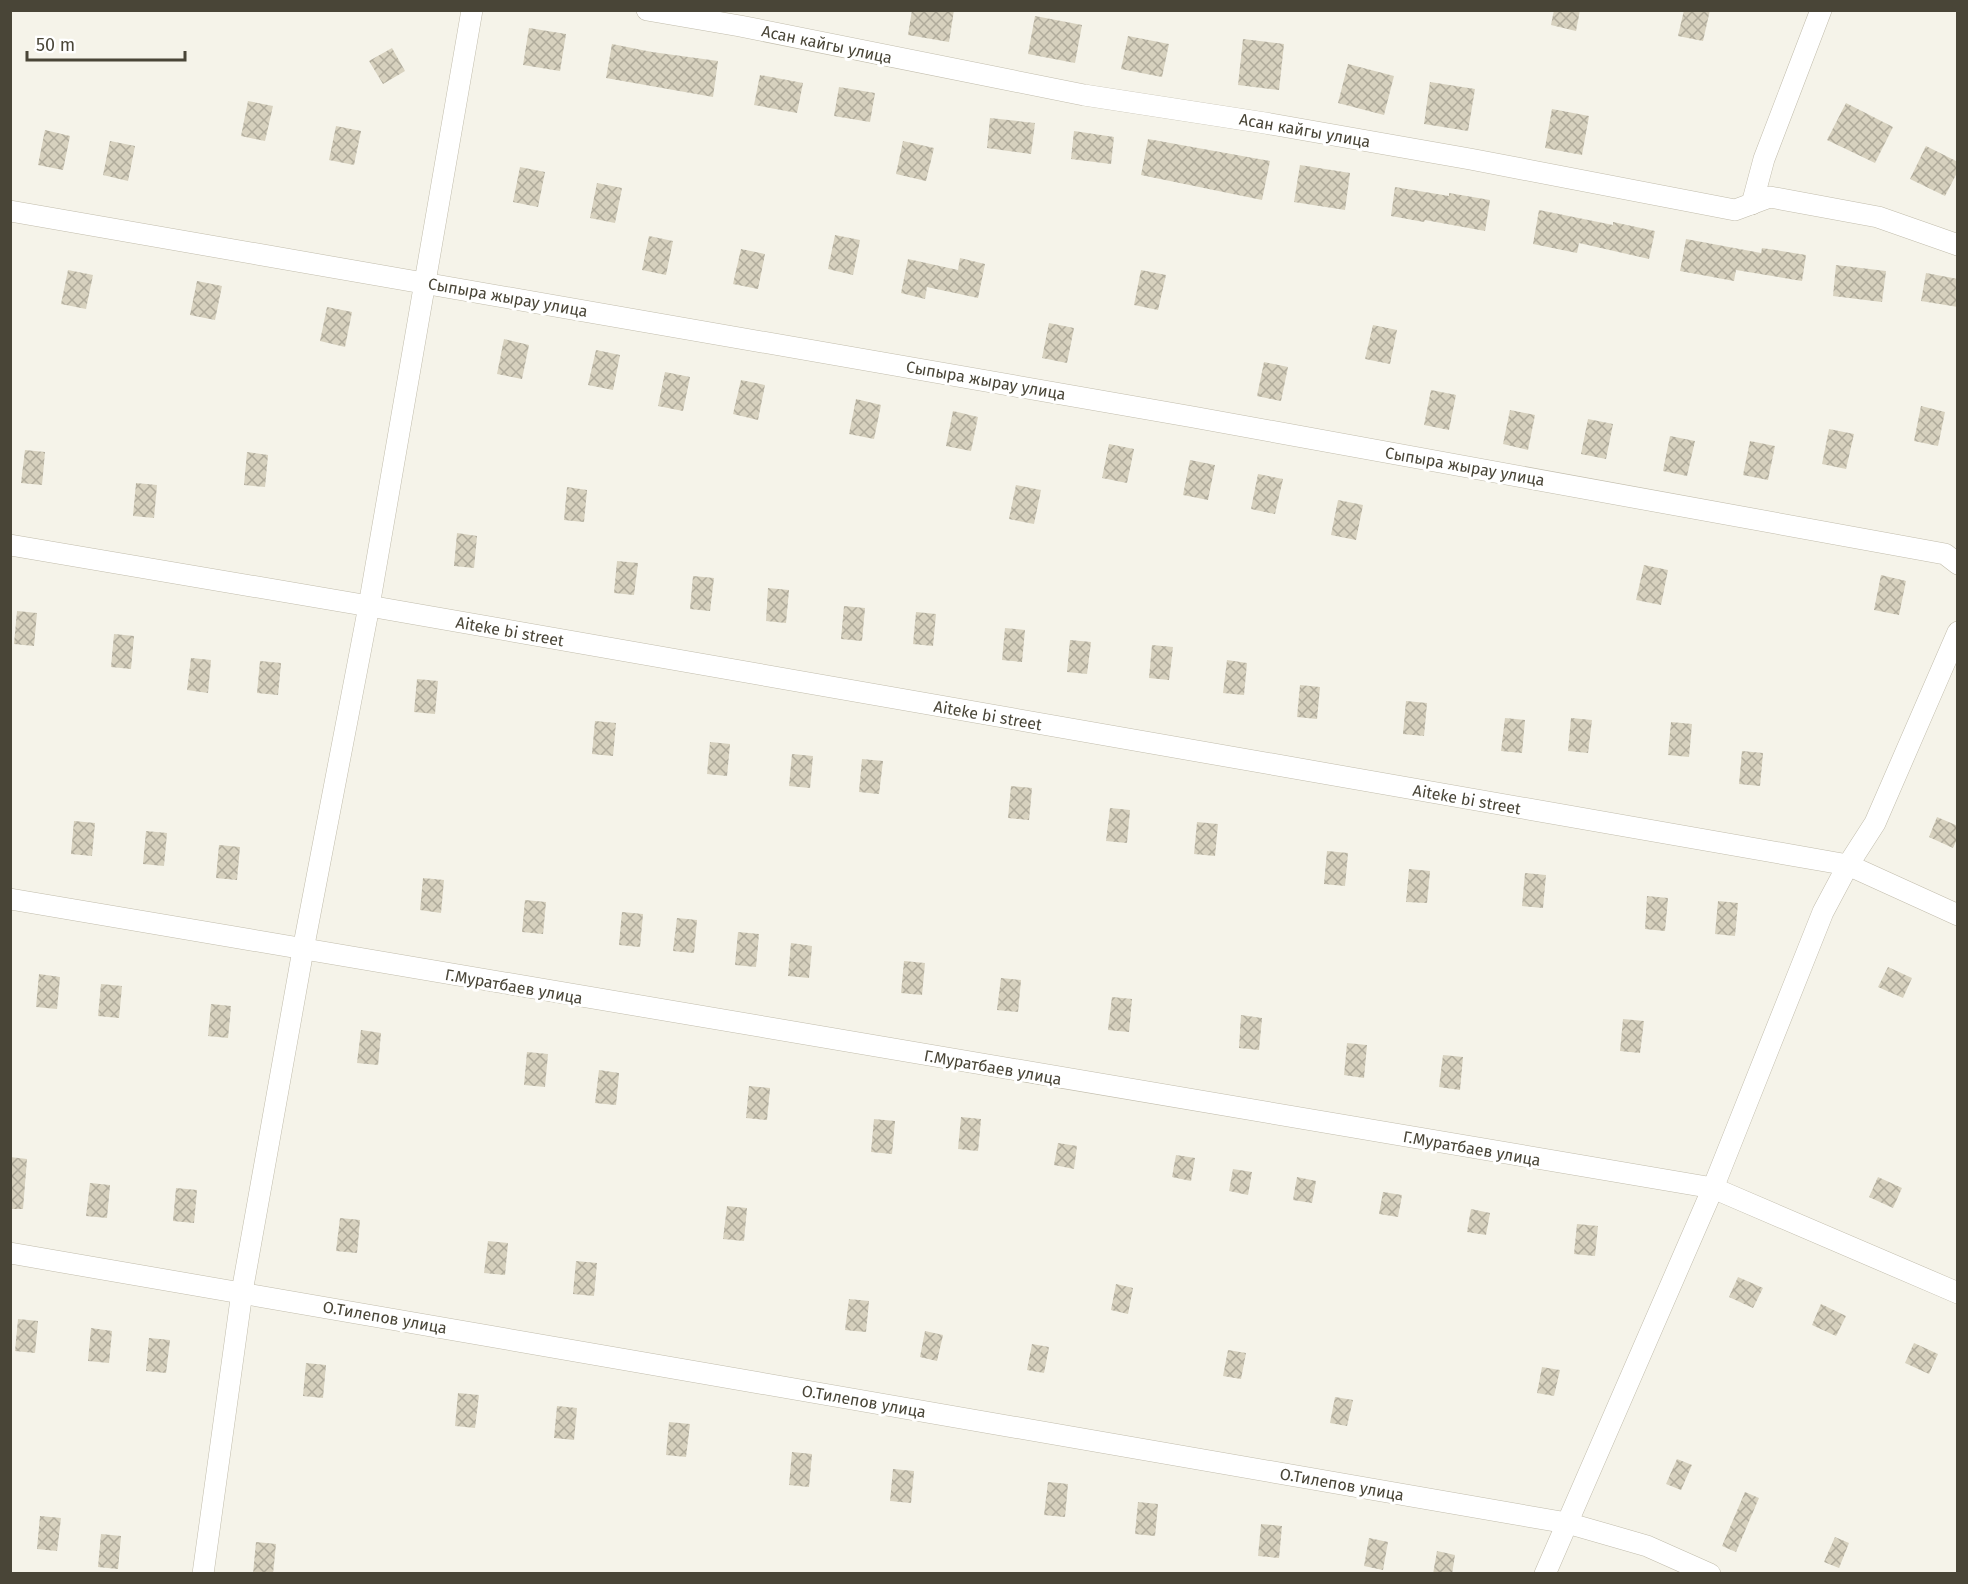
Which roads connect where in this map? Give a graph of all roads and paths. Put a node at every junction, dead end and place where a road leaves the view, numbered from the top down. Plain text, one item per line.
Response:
1 (472, 10) edge
2 (647, 10) edge
3 (1821, 10) edge
4 (1752, 204) junction
5 (10, 210) edge
6 (1958, 245) edge
7 (425, 282) junction
8 (10, 545) edge
9 (1958, 564) edge
10 (369, 606) junction
11 (1958, 632) edge
12 (1848, 865) junction
13 (10, 899) edge
14 (1958, 915) edge
15 (303, 950) junction
16 (1713, 1188) junction
17 (10, 1252) edge
18 (242, 1292) junction
19 (1958, 1293) edge
20 (1567, 1523) junction
21 (202, 1574) edge
22 (1545, 1574) edge
23 (1710, 1574) edge

1 - 7 street
2 - 4 street, Асан кайгы улица
3 - 4 street
4 - 6 street, Асан кайгы улица
5 - 7 street, Сыпыра жырау улица
7 - 9 street, Сыпыра жырау улица
7 - 10 street
8 - 10 street, Aiteke bi street
10 - 12 street, Aiteke bi street
10 - 15 street
11 - 12 street
12 - 14 street, Aiteke bi street
12 - 16 street
13 - 15 street, Г.Муратбаев улица
15 - 16 street, Г.Муратбаев улица
15 - 18 street
16 - 19 street, Г.Муратбаев улица
16 - 20 street
17 - 18 street, О.Тилепов улица
18 - 20 street, О.Тилепов улица
18 - 21 street
20 - 22 street
20 - 23 street, О.Тилепов улица

